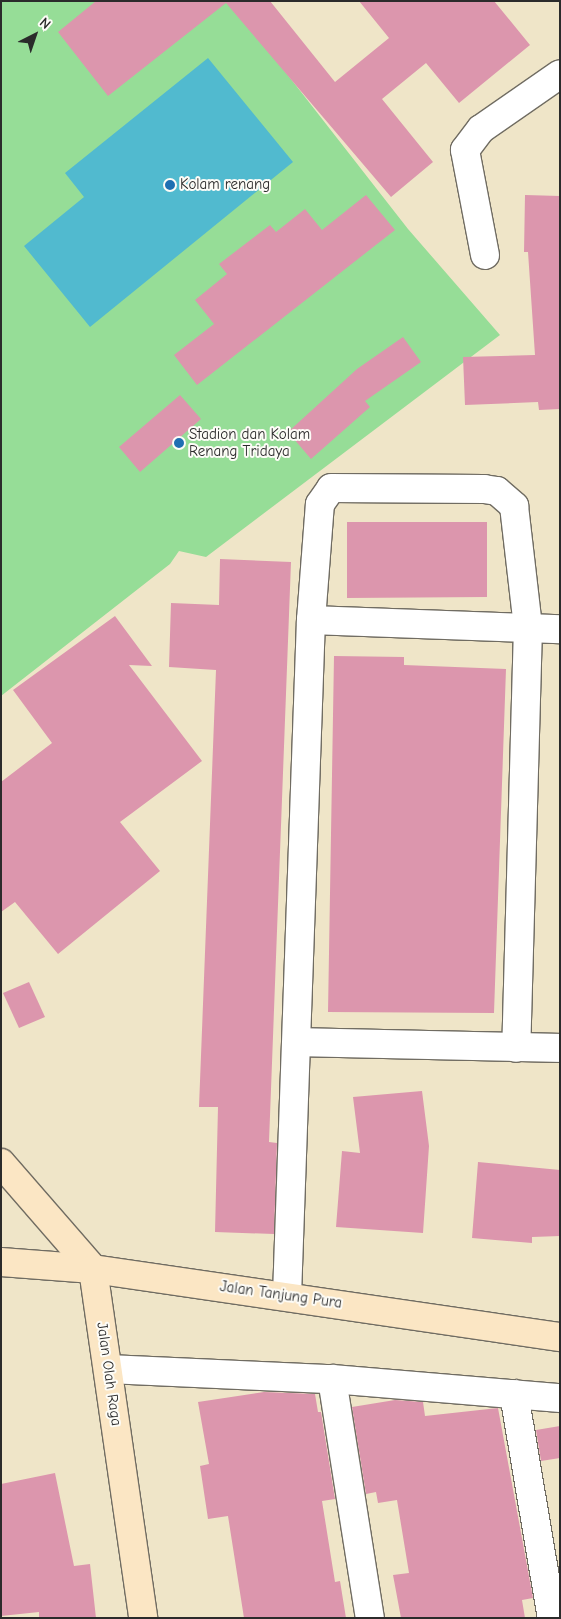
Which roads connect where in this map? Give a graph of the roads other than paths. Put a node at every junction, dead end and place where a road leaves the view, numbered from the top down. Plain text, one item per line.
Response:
1 (560, 74) edge
2 (485, 255) dead end
3 (312, 620) junction
4 (528, 627) junction
5 (560, 629) edge
6 (297, 1042) junction
7 (516, 1048) junction
8 (560, 1048) edge
9 (1, 1163) edge
10 (1, 1262) edge
11 (93, 1269) junction
12 (287, 1296) junction
13 (560, 1336) edge
14 (108, 1369) junction
15 (332, 1380) junction
16 (514, 1394) junction
17 (560, 1398) edge
18 (143, 1618) edge
19 (370, 1618) edge
20 (552, 1618) edge

1 - 2 street
3 - 4 street
3 - 4 street
3 - 6 street
4 - 5 street
4 - 7 street
6 - 7 street
6 - 12 street
7 - 8 street
9 - 11 street
10 - 11 street, Jalan Tanjung Pura
11 - 12 street, Jalan Tanjung Pura
11 - 14 street, Jalan Olah Raga
12 - 13 street, Jalan Tanjung Pura
14 - 15 street
14 - 18 street, Jalan Olah Raga
15 - 16 street
15 - 19 street
16 - 17 street
16 - 20 street

